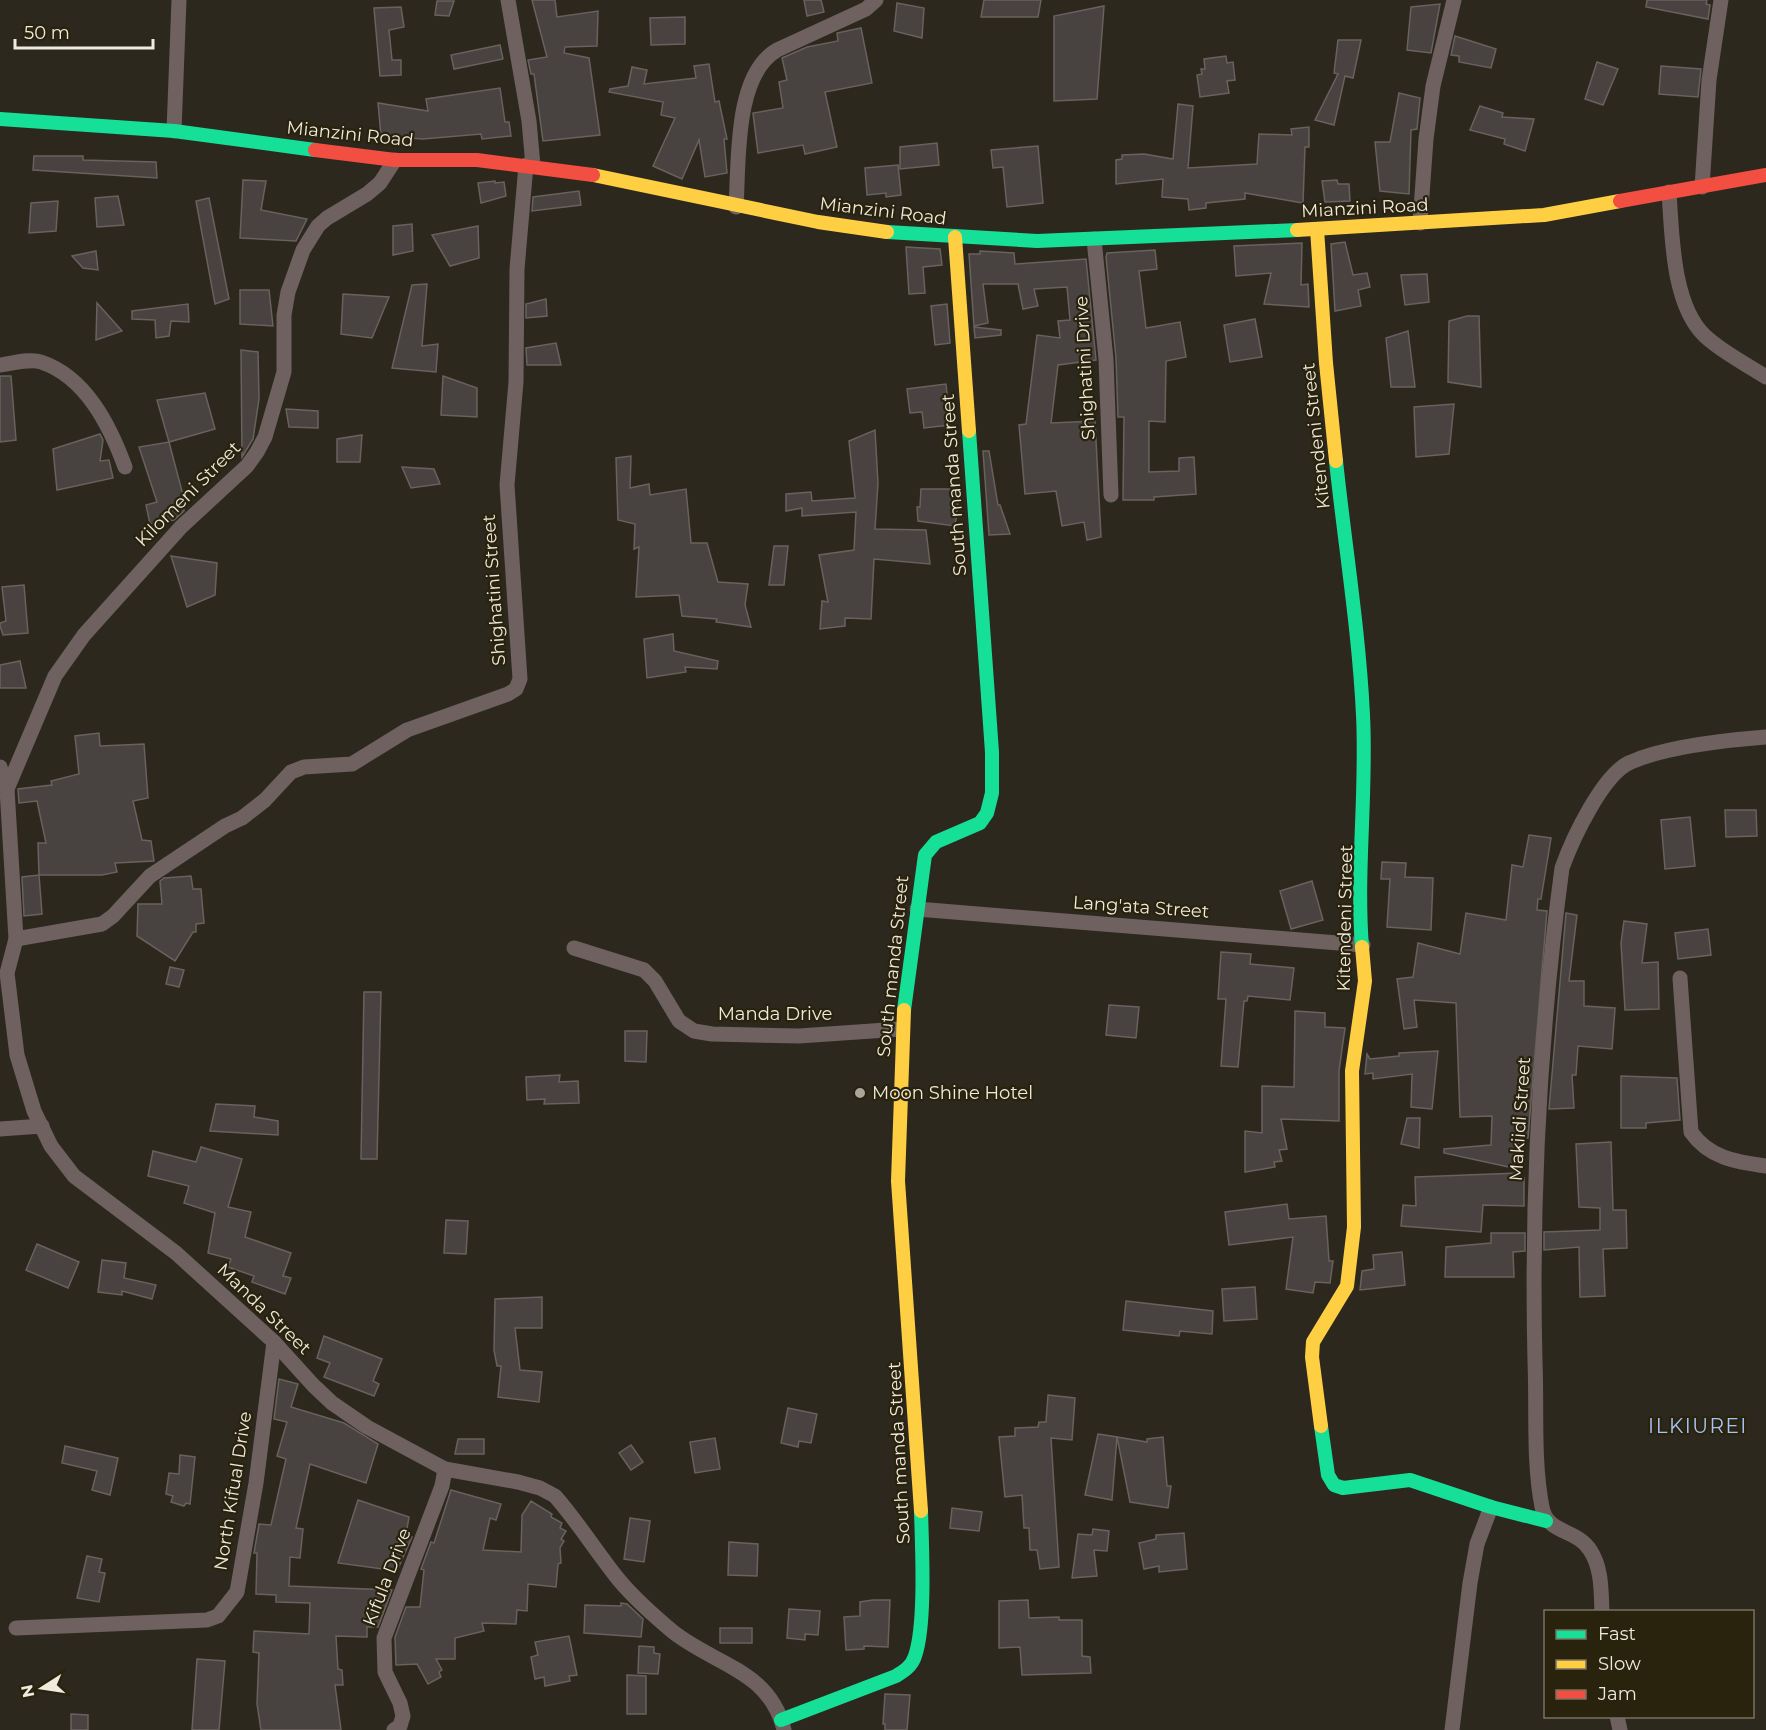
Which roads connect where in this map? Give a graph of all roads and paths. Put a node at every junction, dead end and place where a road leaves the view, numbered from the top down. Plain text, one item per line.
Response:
1 (179, 0) edge
2 (508, 0) edge
3 (876, 0) edge
4 (1454, 0) edge
5 (1721, 0) edge
6 (0, 119) edge
7 (174, 131) junction
8 (395, 160) junction
9 (530, 166) junction
10 (1766, 175) edge
11 (1702, 187) junction
12 (1669, 192) junction
13 (736, 207) junction
14 (1420, 223) junction
15 (1317, 229) junction
16 (955, 237) junction
17 (1094, 239) junction
18 (0, 365) edge
19 (1766, 377) edge
20 (124, 467) dead end
21 (1111, 495) dead end
22 (1766, 737) edge
23 (0, 767) edge
24 (7, 789) junction
25 (917, 909) junction
26 (16, 939) junction
27 (1363, 945) junction
28 (574, 948) dead end
29 (3, 972) edge
30 (1680, 978) dead end
31 (901, 1029) junction
32 (42, 1126) junction
33 (0, 1130) edge
34 (1766, 1166) edge
35 (274, 1342) junction
36 (445, 1468) junction
37 (1491, 1507) junction
38 (1546, 1521) junction
39 (1602, 1610) edge
40 (16, 1628) dead end
41 (782, 1725) edge
42 (394, 1730) edge
43 (1452, 1730) edge

1 - 7 street
2 - 9 street
3 - 13 street
4 - 14 street
5 - 11 street
6 - 7 street, Mianzini Road
7 - 8 street, Mianzini Road
8 - 9 street, Mianzini Road
8 - 24 street, Kilomeni Street
9 - 13 street, Mianzini Road
9 - 26 street, Shighatini Street
10 - 11 street, Mianzini Road
11 - 12 street, Mianzini Road
12 - 14 street, Mianzini Road
12 - 19 street
13 - 16 street, Mianzini Road
14 - 15 street, Mianzini Road
15 - 17 street, Mianzini Road
15 - 27 street, Kitendeni Street
16 - 17 street, Mianzini Road
16 - 25 street, South manda Street
17 - 21 street, Shighatini Drive
18 - 20 street
22 - 38 street, Makiidi Street
23 - 24 street, Manda Street
24 - 26 street, Manda Street
25 - 27 street, Lang'ata Street
25 - 31 street, South manda Street
26 - 29 street, Manda Street
27 - 37 street, Kitendeni Street
28 - 31 street, Manda Drive
29 - 32 street, Manda Street
30 - 34 street
31 - 41 street, South manda Street
32 - 33 street
32 - 35 street, Manda Street
35 - 36 street, Manda Street
35 - 40 street, North Kifual Drive
36 - 41 street, Manda Street
36 - 42 street, Kifula Drive
37 - 38 street, Kitendeni Street
37 - 43 street
38 - 39 street

